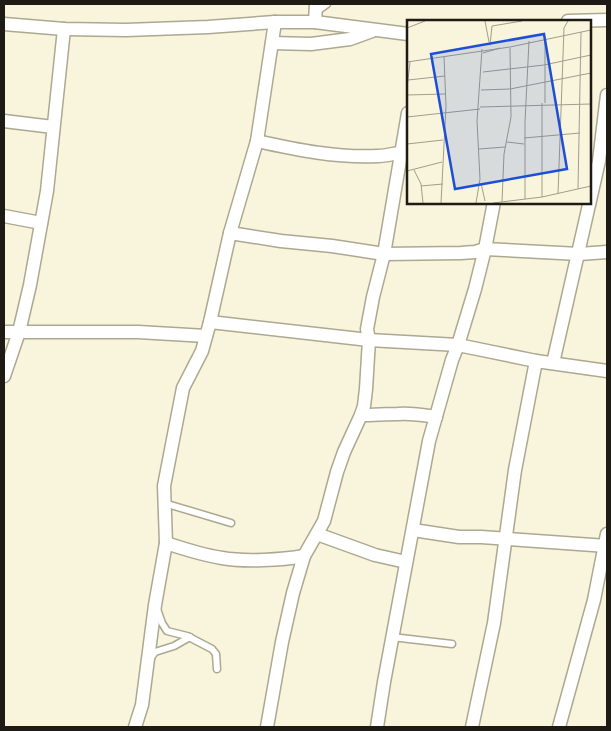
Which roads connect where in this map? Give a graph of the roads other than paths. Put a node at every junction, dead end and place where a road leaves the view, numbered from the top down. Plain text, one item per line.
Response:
1 (327, 4) edge
2 (316, 9) edge
3 (591, 20) edge
4 (607, 20) edge
5 (275, 22) junction
6 (4, 24) edge
7 (64, 29) junction
8 (375, 30) junction
9 (407, 34) edge
10 (272, 43) junction
11 (607, 95) edge
12 (4, 121) edge
13 (407, 126) edge
14 (53, 127) junction
15 (256, 141) junction
16 (405, 152) edge
17 (599, 161) edge
18 (591, 198) edge
19 (494, 204) edge
20 (590, 204) edge
21 (4, 216) edge
22 (41, 223) junction
23 (230, 232) junction
24 (485, 248) junction
25 (607, 252) edge
26 (384, 254) junction
27 (579, 254) junction
28 (210, 322) junction
29 (4, 332) edge
30 (19, 332) junction
31 (206, 336) junction
32 (369, 340) junction
33 (458, 345) junction
34 (536, 361) junction
35 (553, 363) junction
36 (607, 372) edge
37 (4, 376) edge
38 (361, 415) junction
39 (436, 417) junction
40 (164, 503) junction
41 (231, 523) dead end
42 (413, 530) junction
43 (318, 534) junction
44 (506, 540) junction
45 (606, 542) edge
46 (166, 543) junction
47 (304, 556) junction
48 (406, 562) junction
49 (156, 605) junction
50 (190, 637) junction
51 (392, 637) junction
52 (452, 644) dead end
53 (148, 662) junction
54 (217, 668) dead end
55 (142, 705) junction
56 (135, 727) edge
57 (143, 727) edge
58 (267, 727) edge
59 (377, 727) edge
60 (472, 727) edge
61 (559, 727) edge

1 - 2 lane
2 - 5 street
2 - 8 street
3 - 4 street
5 - 7 street
5 - 10 street
6 - 7 street
7 - 14 street
8 - 9 street
8 - 10 street
10 - 15 street
11 - 17 street
12 - 14 street
13 - 16 street
14 - 22 street
15 - 16 street
15 - 23 street
16 - 26 street
17 - 18 street
19 - 24 street
20 - 27 street
21 - 22 street
22 - 30 street
23 - 26 street
23 - 28 street
24 - 26 street
24 - 27 street
24 - 33 street
25 - 27 street
26 - 32 street
27 - 35 street
28 - 31 street
28 - 32 street
29 - 30 street
30 - 31 street
30 - 37 street
31 - 40 street
32 - 33 street
32 - 38 street
33 - 34 street
33 - 39 street
34 - 35 street
34 - 44 street
35 - 36 street
38 - 39 street
38 - 43 street
39 - 42 street
40 - 41 lane
40 - 46 street
42 - 44 street
42 - 48 street
43 - 47 street
43 - 48 street
44 - 45 street
44 - 60 street
45 - 61 street
46 - 47 street
46 - 49 street
47 - 58 street
48 - 51 street
49 - 50 lane
49 - 53 street
50 - 53 lane
50 - 54 lane
51 - 52 lane
51 - 59 street
53 - 55 street
55 - 56 street
55 - 57 street

